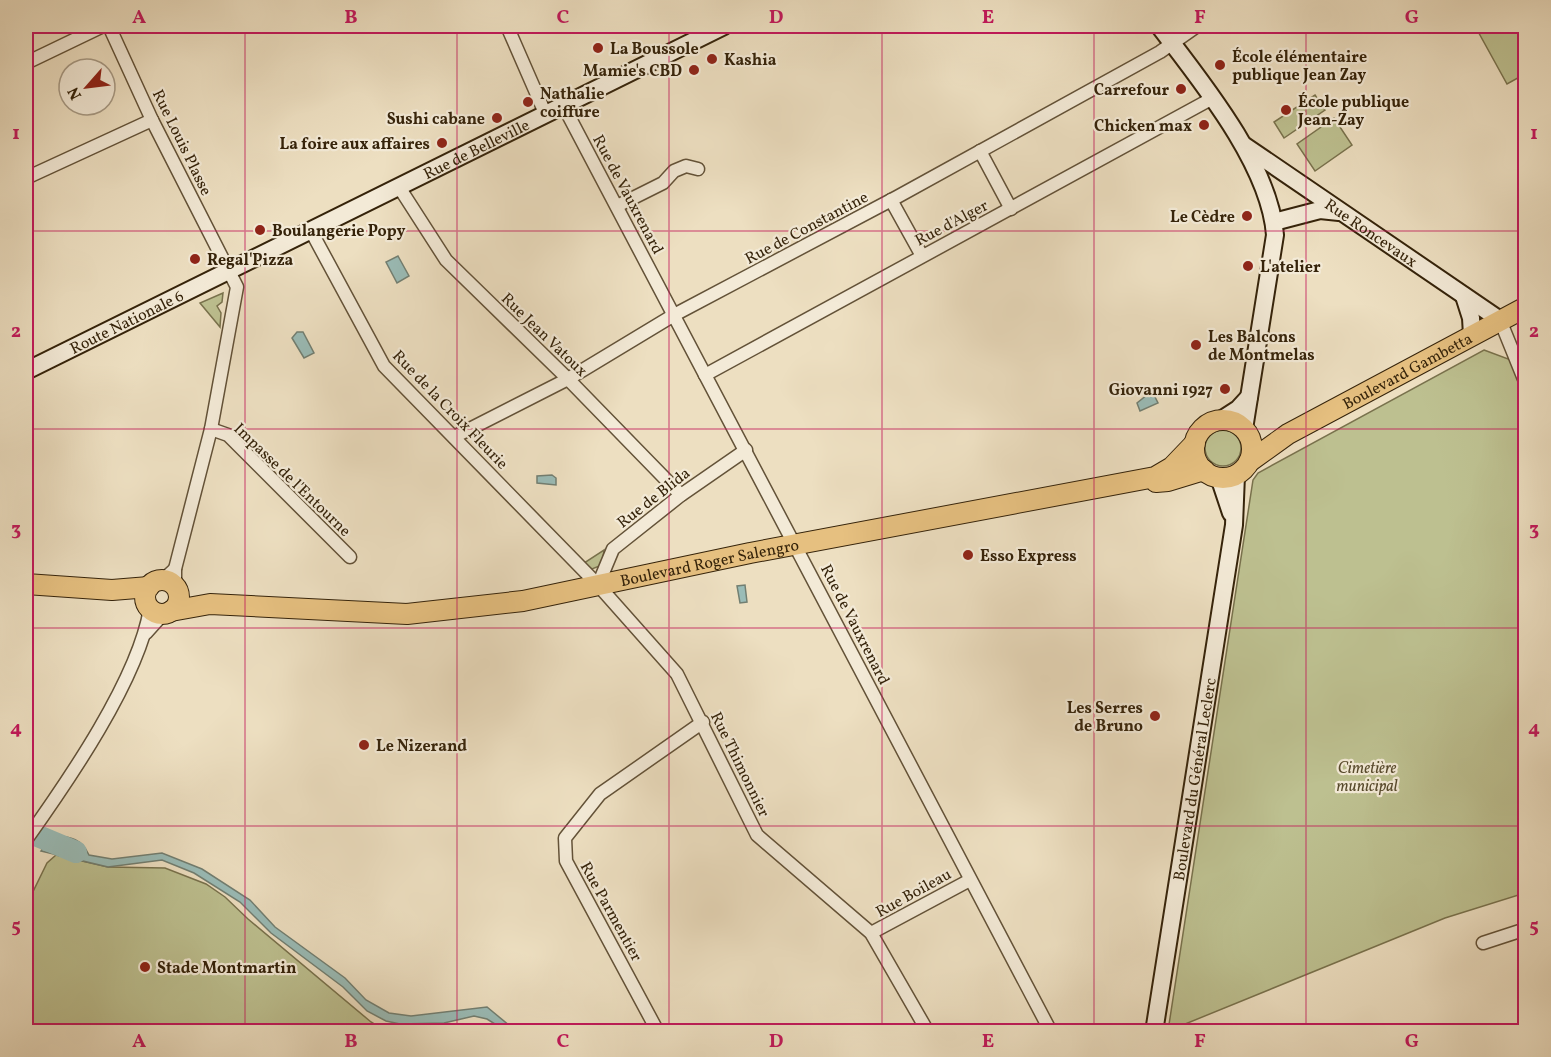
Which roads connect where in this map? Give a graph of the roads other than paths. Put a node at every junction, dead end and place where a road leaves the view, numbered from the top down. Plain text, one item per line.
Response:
1 (103, 26) edge
2 (109, 26) edge
3 (507, 26) edge
4 (724, 26) edge
5 (1159, 26) edge
6 (1197, 26) edge
7 (1172, 43) junction
8 (26, 63) edge
9 (1212, 99) junction
10 (563, 105) junction
11 (545, 113) junction
12 (152, 120) junction
13 (1242, 144) junction
14 (980, 151) junction
15 (698, 169) dead end
16 (26, 178) edge
17 (399, 187) junction
18 (891, 200) junction
19 (617, 206) junction
20 (1011, 209) junction
21 (1340, 212) junction
22 (1274, 222) junction
23 (311, 231) junction
24 (922, 256) junction
25 (229, 271) junction
26 (1464, 296) junction
27 (1526, 307) edge
28 (674, 315) junction
29 (1500, 320) junction
30 (1472, 335) junction
31 (26, 370) edge
32 (705, 375) junction
33 (568, 379) junction
34 (1526, 384) edge
35 (1249, 397) junction
36 (1221, 420) junction
37 (211, 429) junction
38 (1246, 431) junction
39 (1288, 434) junction
40 (454, 437) junction
41 (1195, 444) junction
42 (746, 450) junction
43 (1227, 471) junction
44 (1132, 482) junction
45 (681, 495) junction
46 (797, 546) junction
47 (350, 557) dead end
48 (26, 585) edge
49 (598, 585) junction
50 (163, 594) junction
51 (703, 722) junction
52 (26, 840) edge
53 (970, 880) junction
54 (1526, 928) edge
55 (871, 933) junction
56 (1483, 943) dead end
57 (658, 1031) edge
58 (928, 1032) edge
59 (1051, 1032) edge
60 (1154, 1032) edge

1 - 8 street
2 - 12 street, Rue Louis Plasse
3 - 11 street
4 - 10 main road, Rue de Belleville
5 - 7 main road
6 - 7 street, Rue de Constantine
7 - 9 main road
7 - 14 street, Rue de Constantine
9 - 13 main road
9 - 20 street, Rue d'Alger
10 - 11 main road, Rue de Belleville
10 - 19 street, Rue de Vauxrenard
11 - 17 main road, Rue de Belleville
12 - 16 street
12 - 25 street, Rue Louis Plasse
13 - 21 main road, Rue Roncevaux
13 - 22 main road
14 - 18 street, Rue de Constantine
14 - 20 street
15 - 19 street
17 - 23 main road, Rue de Belleville
17 - 33 street, Rue Jean Vatoux
18 - 24 street
18 - 28 street, Rue de Constantine
19 - 28 street, Rue de Vauxrenard
20 - 24 street, Rue d'Alger
21 - 22 main road
21 - 26 main road, Rue Roncevaux
22 - 35 main road
23 - 25 main road, Rue de Belleville
23 - 40 street, Rue de la Croix Fleurie
24 - 32 street, Rue d'Alger
25 - 31 main road, Route Nationale 6
25 - 37 street, Rue Louis Plasse
26 - 29 main road, Rue Roncevaux
26 - 30 main road
27 - 29 main road, Boulevard Gambetta
28 - 32 street, Rue de Vauxrenard
28 - 33 street, Rue de Constantine
29 - 30 main road, Boulevard Gambetta
29 - 34 street
30 - 39 main road, Boulevard Gambetta
32 - 42 street, Rue de Vauxrenard
33 - 40 street, Rue de Constantine
33 - 45 street, Rue Jean Vatoux
35 - 36 main road
35 - 38 main road
36 - 38 main road
36 - 41 main road
37 - 47 street, Impasse de l'Entourne
37 - 50 street, Rue Louis Plasse
38 - 39 main road, Boulevard Gambetta
38 - 43 main road
39 - 43 main road, Boulevard Gambetta
40 - 49 street, Rue de la Croix Fleurie
41 - 43 main road
41 - 44 main road, Boulevard Roger Salengro
42 - 45 street, Rue de Blida
42 - 46 street, Rue de Vauxrenard
43 - 44 main road, Boulevard Gambetta
43 - 60 main road, Boulevard du Général Leclerc
44 - 46 main road, Boulevard Roger Salengro
45 - 49 street, Rue de Blida
46 - 49 main road, Boulevard Roger Salengro
46 - 53 street, Rue de Vauxrenard
48 - 50 main road, Boulevard Roger Salengro
49 - 50 main road, Boulevard Roger Salengro
49 - 51 street, Rue Thimonnier
50 - 52 street
51 - 55 street, Rue Thimonnier
51 - 57 street, Rue Parmentier
53 - 55 street, Rue Boileau
53 - 59 street, Rue de Vauxrenard
54 - 56 street
55 - 58 street, Rue Thimonnier

